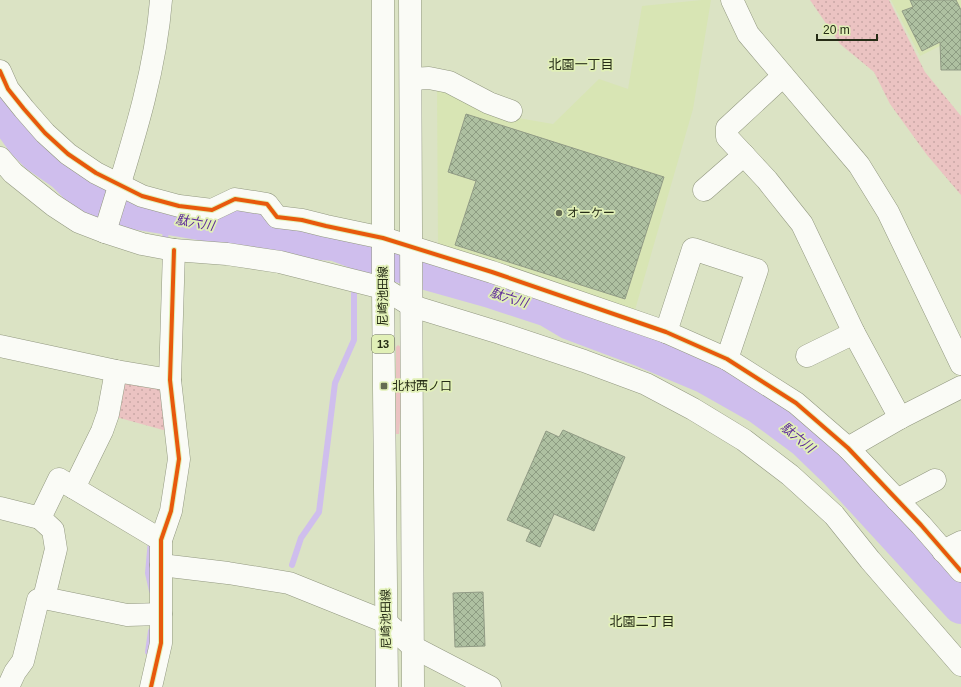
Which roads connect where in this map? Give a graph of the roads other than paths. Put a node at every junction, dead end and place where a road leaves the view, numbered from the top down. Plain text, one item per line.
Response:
1 (161, 0) edge
2 (383, 0) edge
3 (410, 0) edge
4 (732, 0) edge
5 (0, 71) edge
6 (783, 76) junction
7 (411, 79) junction
8 (511, 111) dead end
9 (744, 155) junction
10 (0, 158) edge
11 (119, 185) junction
12 (704, 190) dead end
13 (105, 232) junction
14 (383, 238) junction
15 (411, 247) junction
16 (174, 250) junction
17 (383, 288) junction
18 (412, 306) junction
19 (666, 332) junction
20 (854, 333) junction
21 (0, 346) edge
22 (808, 356) dead end
23 (727, 359) junction
24 (961, 364) edge
25 (116, 371) junction
26 (170, 380) junction
27 (961, 387) edge
28 (900, 418) junction
29 (848, 448) junction
30 (935, 480) dead end
31 (74, 488) junction
32 (897, 500) junction
33 (0, 508) edge
34 (40, 518) junction
35 (161, 540) junction
36 (952, 546) edge
37 (160, 566) junction
38 (961, 571) edge
39 (44, 598) junction
40 (161, 614) junction
41 (386, 622) junction
42 (413, 647) junction
43 (961, 665) edge
44 (8, 687) edge
45 (151, 687) edge
46 (387, 687) edge
47 (413, 687) edge
48 (490, 687) edge

1 - 11 street
2 - 14 street, 尼崎池田線 / 13
3 - 7 street, 13
4 - 6 street
5 - 11 street
6 - 9 street
6 - 24 street
7 - 8 street
7 - 15 street, 13
9 - 12 street
9 - 20 street
10 - 13 street
11 - 13 street
11 - 14 street
13 - 16 street
14 - 15 street
14 - 17 street, 尼崎池田線 / 13
15 - 18 street, 13
15 - 19 street
16 - 17 street
16 - 26 street
17 - 18 street
17 - 41 street, 尼崎池田線 / 13
18 - 42 street, 13
18 - 43 street
19 - 23 street
19 - 23 street
20 - 22 street
20 - 28 street
21 - 25 street
23 - 29 street
25 - 26 street
25 - 31 street
26 - 35 street
27 - 28 street
28 - 29 street
29 - 32 street
30 - 32 street
31 - 34 street
31 - 35 street
32 - 36 street
33 - 34 street
34 - 39 street
35 - 37 street
36 - 38 street
37 - 40 street
37 - 41 street
39 - 40 street
39 - 44 street
40 - 45 street
41 - 42 street
41 - 46 street, 尼崎池田線 / 13
42 - 47 street, 13
42 - 48 street

